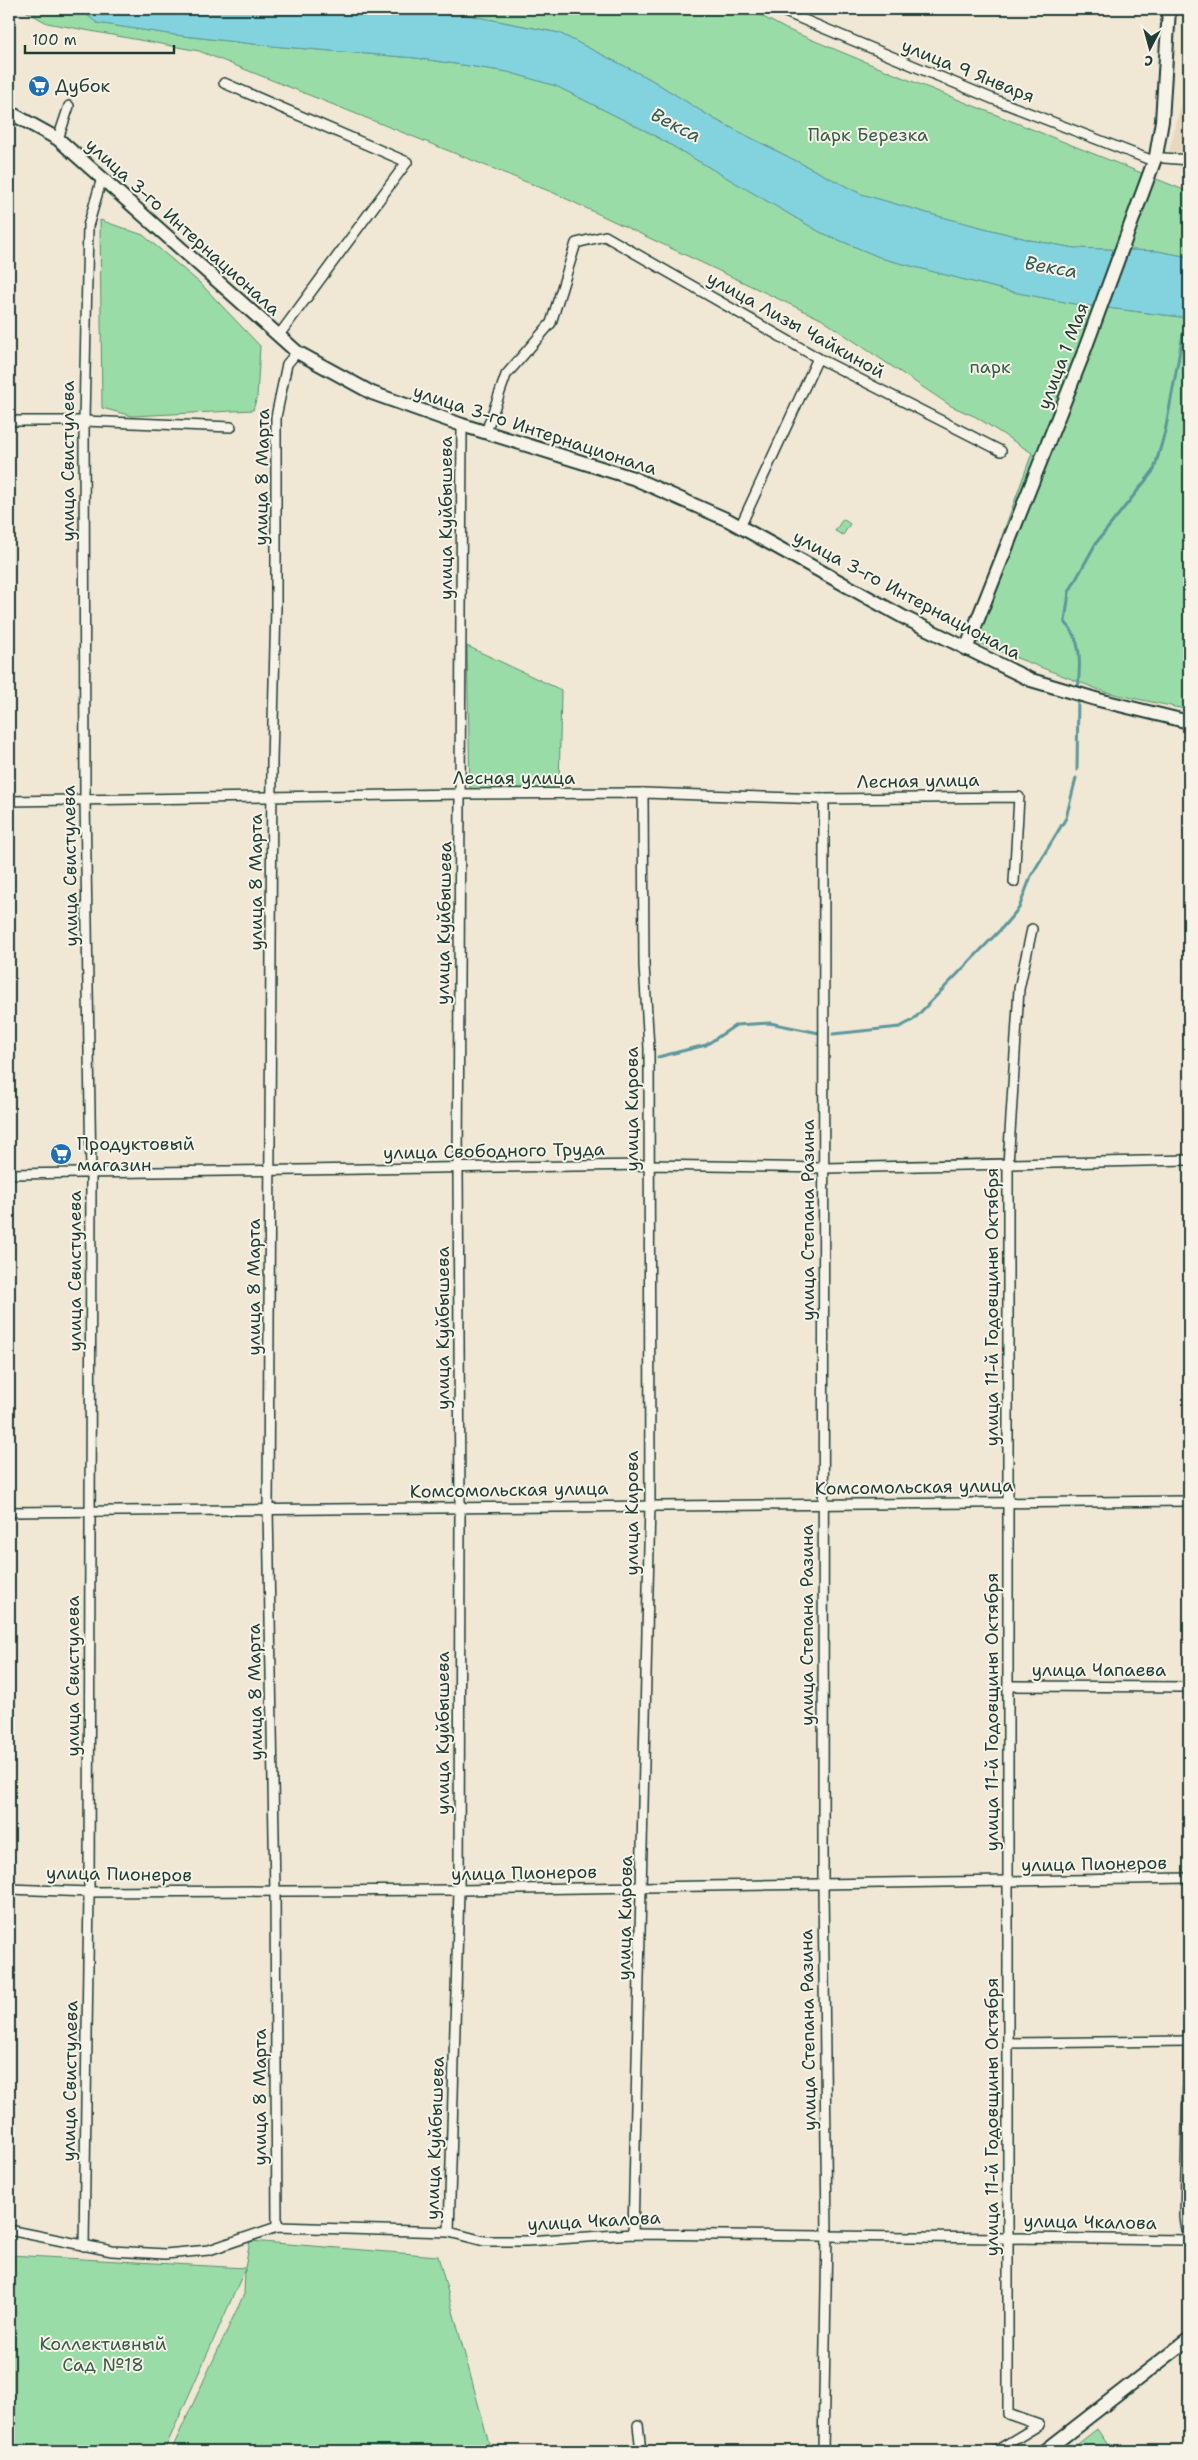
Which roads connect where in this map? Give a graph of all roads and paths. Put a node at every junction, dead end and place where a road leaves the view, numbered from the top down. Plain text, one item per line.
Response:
1 (778, 9) edge
2 (1170, 9) edge
3 (224, 83) dead end
4 (69, 106) dead end
5 (9, 112) edge
6 (58, 139) junction
7 (1164, 158) dead end
8 (1148, 159) dead end
9 (1189, 160) edge
10 (102, 178) junction
11 (279, 335) junction
12 (297, 352) junction
13 (818, 358) junction
14 (9, 421) edge
15 (84, 421) junction
16 (462, 425) junction
17 (231, 427) dead end
18 (486, 432) junction
19 (1001, 451) dead end
20 (740, 527) junction
21 (966, 649) junction
22 (1189, 722) edge
23 (462, 794) junction
24 (643, 794) junction
25 (272, 797) junction
26 (824, 799) junction
27 (85, 800) junction
28 (9, 801) edge
29 (1014, 882) dead end
30 (1032, 929) dead end
31 (1189, 1160) edge
32 (648, 1165) junction
33 (1008, 1165) junction
34 (458, 1168) junction
35 (824, 1168) junction
36 (271, 1171) junction
37 (9, 1174) edge
38 (91, 1174) junction
39 (1189, 1501) edge
40 (1008, 1502) junction
41 (650, 1504) junction
42 (823, 1505) junction
43 (460, 1507) junction
44 (268, 1509) junction
45 (90, 1511) junction
46 (9, 1512) edge
47 (1008, 1686) junction
48 (1189, 1687) edge
49 (1189, 1878) edge
50 (1008, 1881) junction
51 (823, 1885) junction
52 (642, 1887) junction
53 (9, 1889) edge
54 (459, 1890) junction
55 (275, 1891) junction
56 (89, 1892) junction
57 (1189, 2035) edge
58 (1189, 2041) edge
59 (1008, 2043) junction
60 (277, 2227) junction
61 (9, 2230) edge
62 (449, 2232) junction
63 (633, 2234) junction
64 (827, 2235) junction
65 (1008, 2238) junction
66 (1189, 2241) edge
67 (84, 2246) junction
68 (1189, 2339) edge
69 (638, 2425) dead end
70 (641, 2451) edge
71 (824, 2451) edge
72 (996, 2451) edge
73 (1045, 2451) edge

1 - 8 street, улица 9 Января
2 - 21 main road, улица 1 Мая
3 - 11 street
4 - 6 street
5 - 6 main road, улица 3-го Интернационала
6 - 10 main road, улица 3-го Интернационала
7 - 9 street
10 - 11 main road, улица 3-го Интернационала
10 - 15 street, улица Свистулева
11 - 12 main road, улица 3-го Интернационала
12 - 16 main road, улица 3-го Интернационала
12 - 25 street, улица 8 Марта
13 - 18 street, улица Лизы Чайкиной
13 - 19 street, улица Лизы Чайкиной
13 - 20 street
14 - 15 street
15 - 17 street
15 - 27 street, улица Свистулева
16 - 18 main road, улица 3-го Интернационала
16 - 23 street, улица Куйбышева
18 - 20 main road, улица 3-го Интернационала
20 - 21 main road, улица 3-го Интернационала
21 - 22 main road, улица 3-го Интернационала
23 - 24 street, Лесная улица
23 - 25 street, Лесная улица
23 - 34 street, улица Куйбышева
24 - 26 street, Лесная улица
24 - 32 street, улица Кирова
25 - 27 street, Лесная улица
25 - 36 street, улица 8 Марта
26 - 29 street, Лесная улица
26 - 35 street, улица Степана Разина
27 - 28 street, Лесная улица
27 - 38 street, улица Свистулева
30 - 33 street, улица 11-й Годовщины Октября
31 - 33 street, улица Свободного Труда
32 - 34 street, улица Свободного Труда
32 - 35 street, улица Свободного Труда
32 - 41 street, улица Кирова
33 - 35 street, улица Свободного Труда
33 - 40 street, улица 11-й Годовщины Октября
34 - 36 street, улица Свободного Труда
34 - 43 street, улица Куйбышева
35 - 42 street, улица Степана Разина
36 - 38 street, улица Свободного Труда
36 - 44 street, улица 8 Марта
37 - 38 street, улица Свободного Труда
38 - 45 street, улица Свистулева
39 - 40 street, Комсомольская улица
40 - 42 street, Комсомольская улица
40 - 47 street, улица 11-й Годовщины Октября
41 - 42 street, Комсомольская улица
41 - 43 street, Комсомольская улица
41 - 52 street, улица Кирова
42 - 51 street, улица Степана Разина
43 - 44 street, Комсомольская улица
43 - 54 street, улица Куйбышева
44 - 45 street, Комсомольская улица
44 - 55 street, улица 8 Марта
45 - 46 street, Комсомольская улица
45 - 56 street, улица Свистулева
47 - 48 street, улица Чапаева
47 - 50 street, улица 11-й Годовщины Октября
49 - 50 street, улица Пионеров
50 - 51 street, улица Пионеров
50 - 59 street, улица 11-й Годовщины Октября
51 - 52 street, улица Пионеров
51 - 64 street, улица Степана Разина
52 - 54 street, улица Пионеров
52 - 63 street, улица Кирова
53 - 56 street, улица Пионеров
54 - 55 street, улица Пионеров
54 - 62 street, улица Куйбышева
55 - 56 street, улица Пионеров
55 - 60 street, улица 8 Марта
56 - 67 street, улица Свистулева
57 - 58 street
58 - 59 street
58 - 66 street
59 - 65 street, улица 11-й Годовщины Октября
60 - 62 street, улица Чкалова
60 - 67 street, улица Чкалова
61 - 67 street, улица Чкалова
62 - 63 street, улица Чкалова
63 - 64 street, улица Чкалова
64 - 65 street, улица Чкалова
64 - 71 street, улица Степана Разина
65 - 66 street, улица Чкалова
65 - 72 street, улица 11-й Годовщины Октября
68 - 73 main road
69 - 70 street

